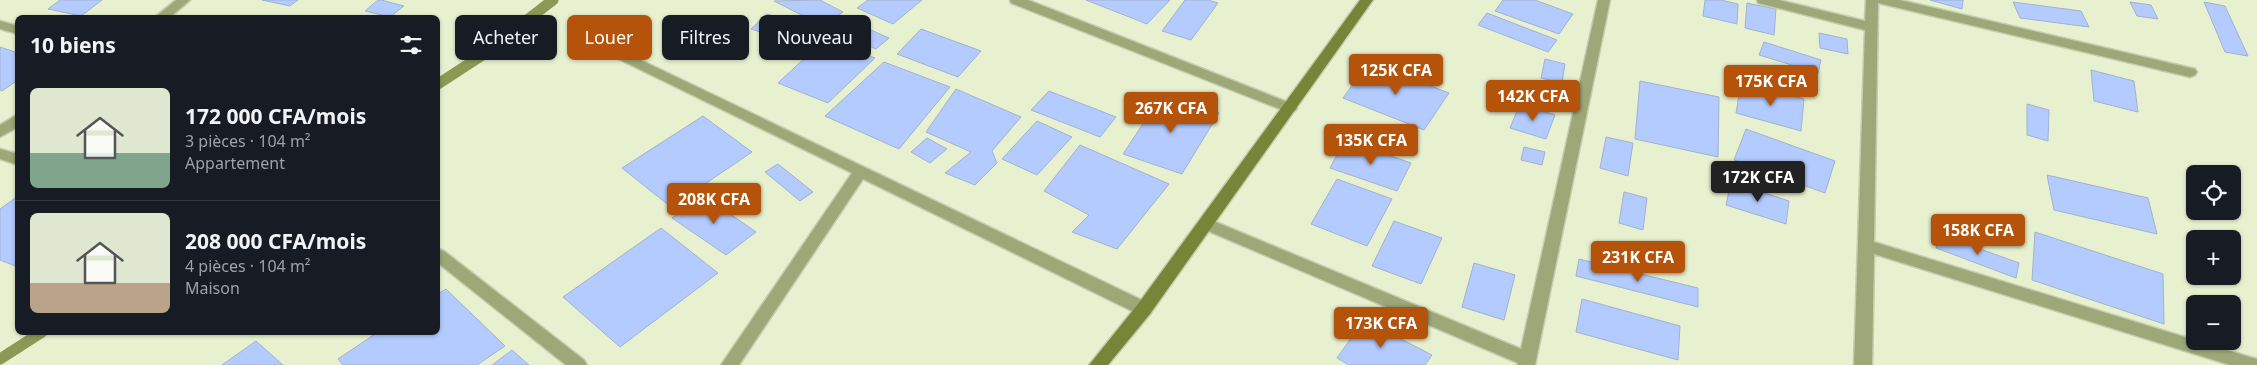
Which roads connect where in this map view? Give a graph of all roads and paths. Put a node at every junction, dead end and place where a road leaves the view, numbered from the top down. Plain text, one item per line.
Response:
1 (184, 0) edge
2 (1367, 0) edge
3 (1604, 0) edge
4 (1763, 0) edge
5 (1872, 0) edge
6 (1882, 0) edge
7 (1022, 1) edge
8 (164, 15) edge
9 (0, 25) edge
10 (1872, 27) junction
11 (15, 29) edge
12 (632, 60) edge
13 (2190, 72) dead end
14 (1290, 108) junction
15 (15, 122) edge
16 (0, 132) edge
17 (0, 154) edge
18 (15, 159) edge
19 (861, 172) junction
20 (1206, 224) junction
21 (1866, 246) junction
22 (440, 257) edge
23 (1144, 309) junction
24 (1527, 362) edge
25 (578, 365) edge
26 (730, 365) edge
27 (1098, 365) edge
28 (1863, 365) edge
29 (2253, 365) edge

1 - 8 street
2 - 14 main road
3 - 24 street
4 - 10 street
5 - 10 street
6 - 13 street
7 - 14 street
9 - 11 street
10 - 21 street
12 - 19 street
14 - 20 main road
15 - 16 street
17 - 18 street
19 - 23 street
19 - 26 street
20 - 23 main road
20 - 24 street
21 - 28 street
21 - 29 street
22 - 25 street
23 - 27 main road

